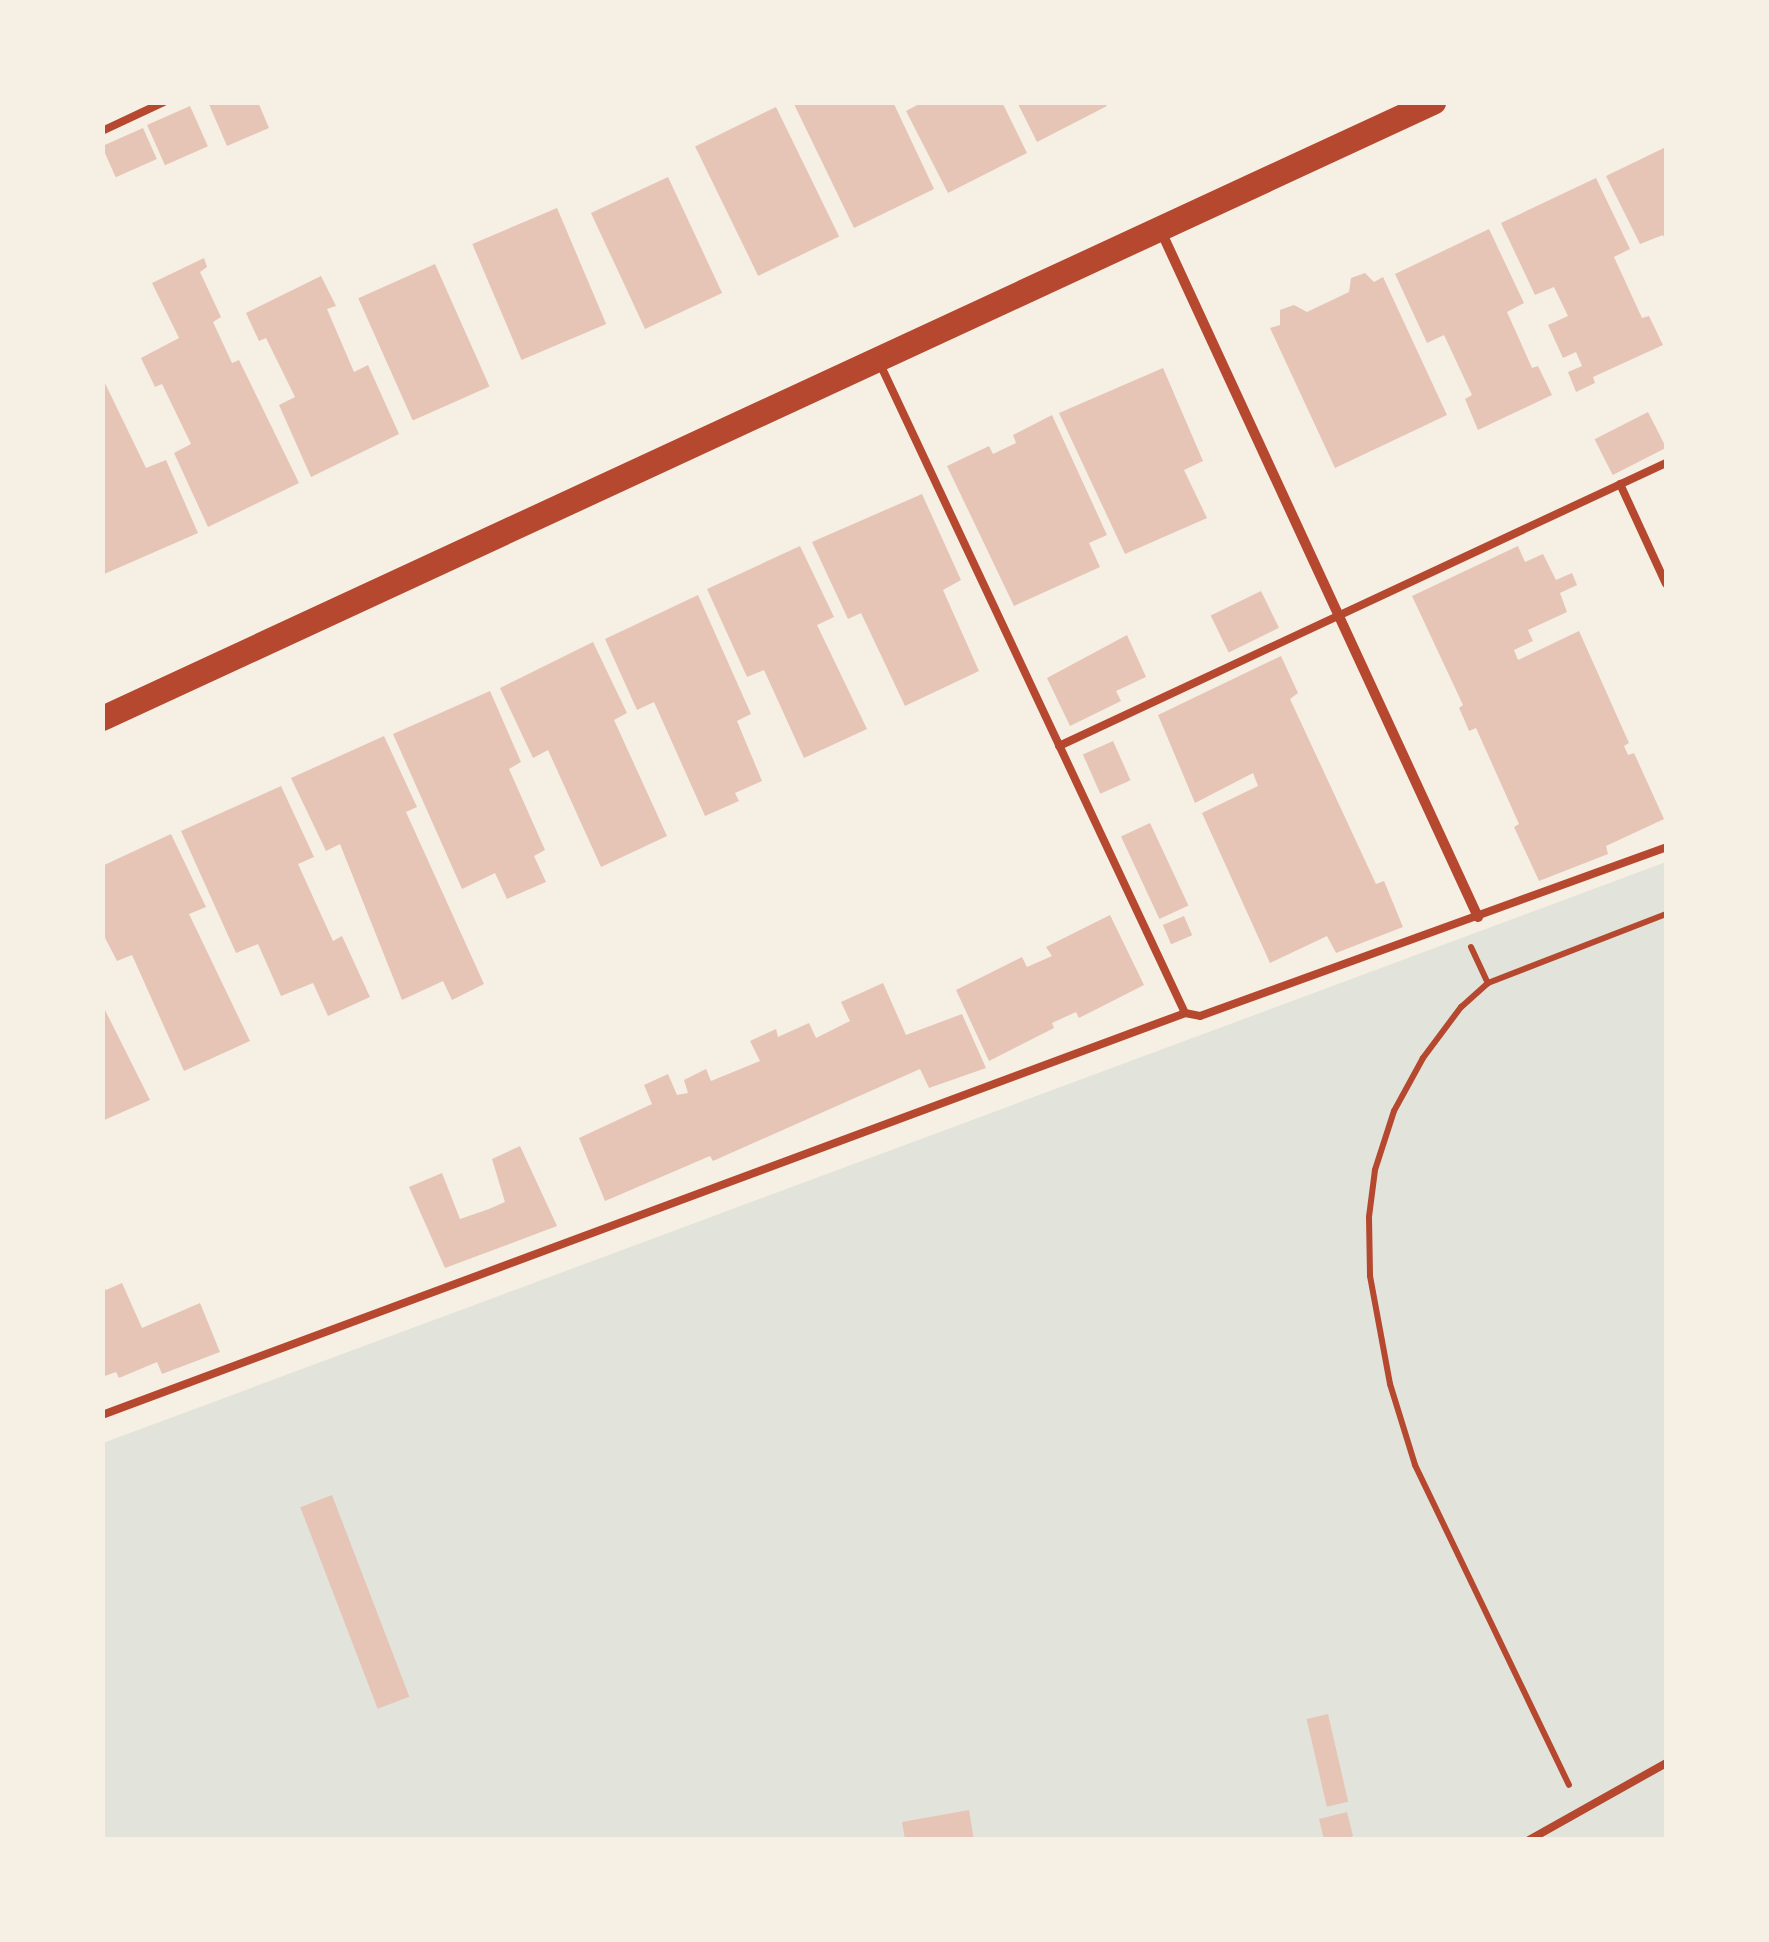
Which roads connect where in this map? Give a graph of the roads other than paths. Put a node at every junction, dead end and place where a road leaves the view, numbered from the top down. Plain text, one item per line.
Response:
1 (164, 102) edge
2 (1433, 102) edge
3 (102, 131) edge
4 (1160, 228) junction
5 (878, 360) junction
6 (1666, 463) edge
7 (1620, 484) junction
8 (1666, 584) edge
9 (1338, 614) junction
10 (102, 718) edge
11 (1059, 746) junction
12 (1666, 848) edge
13 (1478, 917) junction
14 (1185, 1012) junction
15 (102, 1415) edge
16 (1666, 1763) edge
17 (1530, 1840) edge

1 - 3 lane
2 - 4 main road
4 - 5 main road
4 - 9 street
5 - 10 main road
5 - 11 lane
6 - 7 lane
7 - 8 lane
7 - 9 lane
9 - 11 lane
9 - 13 street
11 - 14 lane
12 - 13 lane
13 - 14 lane
14 - 15 lane
16 - 17 lane

